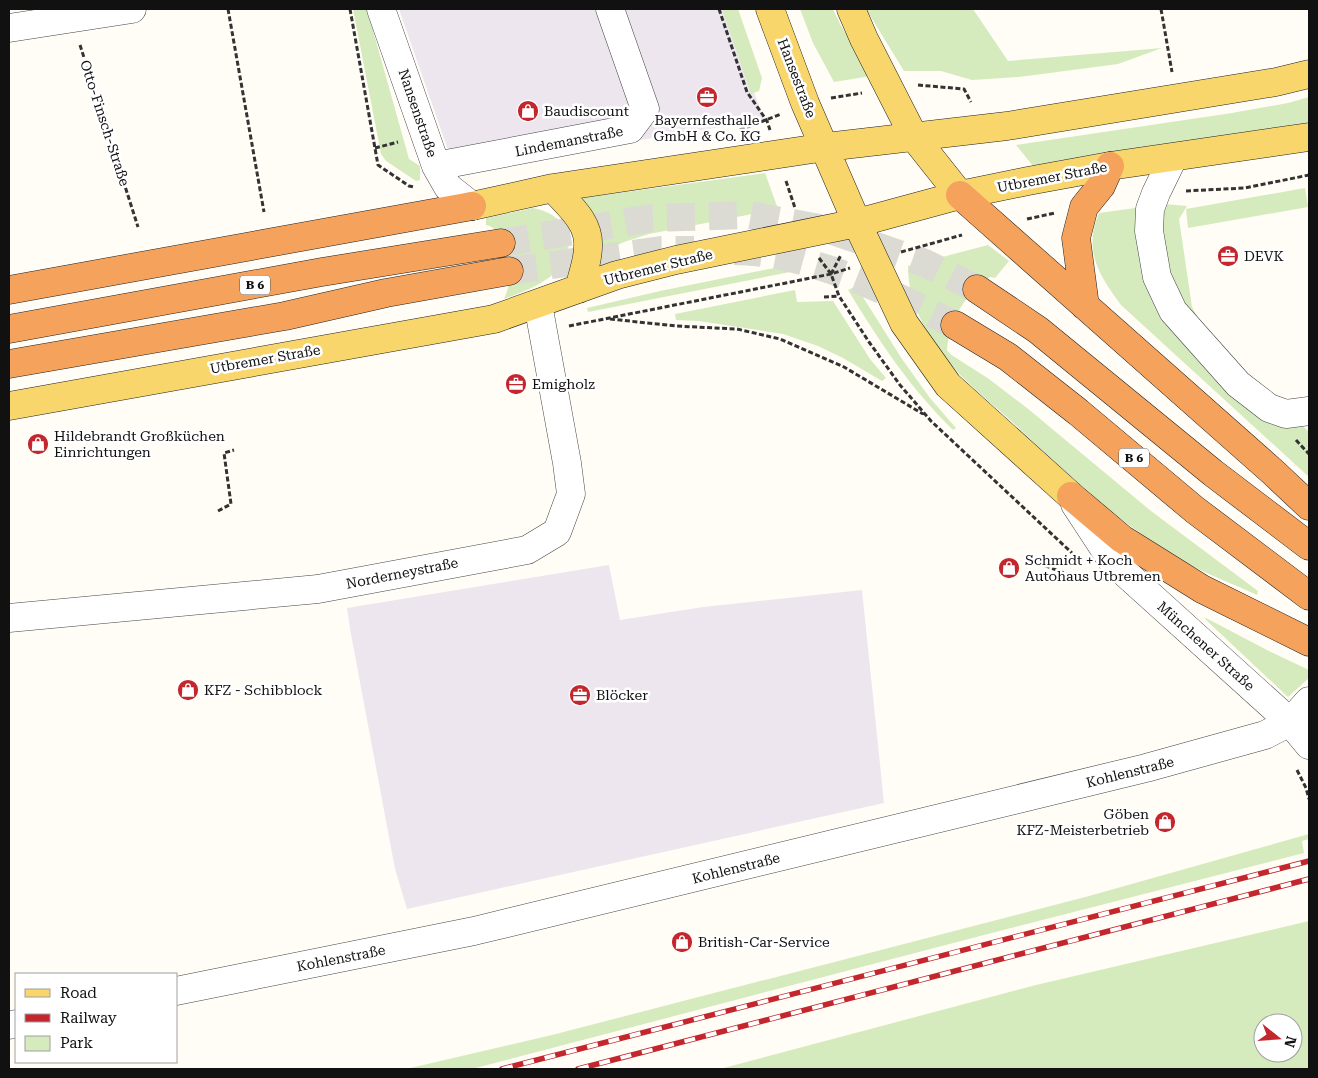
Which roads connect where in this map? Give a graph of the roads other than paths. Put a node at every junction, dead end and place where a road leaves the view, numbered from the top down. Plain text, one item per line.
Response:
1 (132, 9) edge
2 (381, 9) edge
3 (610, 9) edge
4 (770, 9) edge
5 (851, 9) edge
6 (9, 28) edge
7 (1309, 74) edge
8 (914, 137) junction
9 (1309, 137) edge
10 (826, 148) junction
11 (1173, 158) junction
12 (1110, 166) junction
13 (442, 177) junction
14 (553, 188) junction
15 (960, 196) junction
16 (472, 206) junction
17 (857, 223) junction
18 (501, 243) tunnel mouth
19 (509, 271) tunnel mouth
20 (579, 289) junction
21 (9, 290) edge
22 (977, 290) tunnel mouth
23 (538, 304) junction
24 (1085, 306) junction
25 (955, 325) tunnel mouth
26 (9, 329) edge
27 (10, 364) edge
28 (9, 406) edge
29 (1309, 412) edge
30 (1071, 496) junction
31 (1309, 506) edge
32 (1309, 546) edge
33 (1309, 596) edge
34 (9, 618) edge
35 (1309, 642) edge
36 (1309, 701) edge
37 (1290, 722) junction
38 (1309, 745) edge
39 (178, 991) edge

1 - 6 street
2 - 13 street, Nansenstraße
3 - 13 street, Lindemanstraße
4 - 10 main road, Hansestraße
5 - 8 main road
7 - 8 main road
8 - 10 main road
8 - 15 main road
9 - 11 main road, Utbremer Straße
10 - 14 main road
10 - 17 main road, Hansestraße
11 - 12 main road, Utbremer Straße
11 - 29 street
12 - 15 main road, Utbremer Straße
12 - 24 highway
13 - 16 street
14 - 16 main road
14 - 20 main road
15 - 17 main road, Utbremer Straße
15 - 24 highway
16 - 21 highway
17 - 20 main road, Utbremer Straße
17 - 30 main road, Hansestraße
18 - 26 highway, B 6
19 - 27 highway
20 - 23 main road, Utbremer Straße
22 - 32 highway
23 - 28 main road, Utbremer Straße
23 - 34 street, Norderneystraße
24 - 31 highway
25 - 33 highway, B 6
30 - 35 highway
30 - 37 street, Münchener Straße
36 - 37 street
37 - 38 street, Münchener Straße
37 - 39 street, Kohlenstraße

